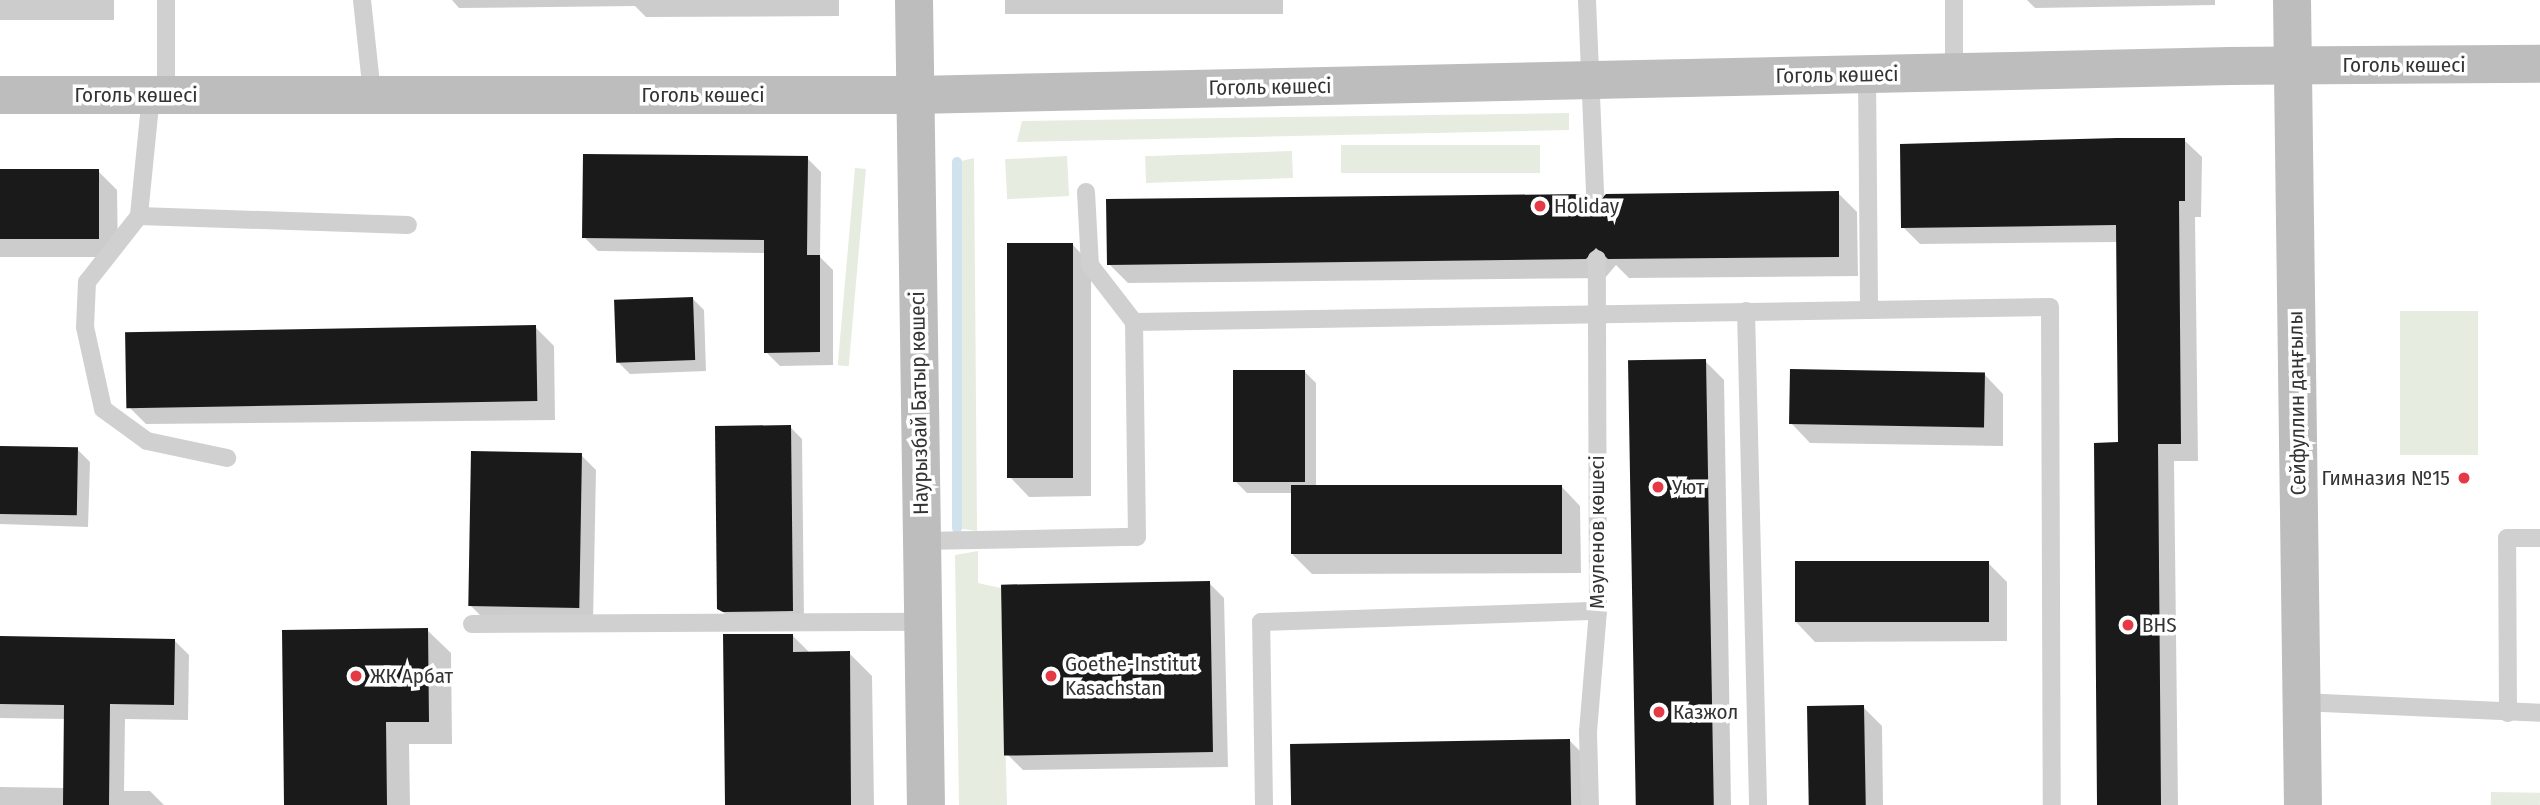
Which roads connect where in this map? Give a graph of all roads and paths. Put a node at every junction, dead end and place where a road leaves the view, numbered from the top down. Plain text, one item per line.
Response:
1 (166, 0) edge
2 (362, 0) edge
3 (914, 0) edge
4 (1587, 0) edge
5 (1954, 0) edge
6 (2292, 0) edge
7 (2540, 64) edge
8 (2293, 65) junction
9 (1954, 72) junction
10 (1867, 74) junction
11 (1590, 80) junction
12 (372, 94) junction
13 (0, 95) edge
14 (158, 95) junction
15 (915, 95) junction
16 (1087, 192) dead end
17 (1595, 194) dead end
18 (138, 216) junction
19 (408, 225) dead end
20 (1597, 259) dead end
21 (1869, 310) junction
22 (1746, 312) junction
23 (1596, 313) junction
24 (1134, 322) junction
25 (227, 458) dead end
26 (2540, 538) edge
27 (921, 541) junction
28 (1598, 611) junction
29 (923, 622) junction
30 (472, 624) dead end
31 (2301, 702) junction
32 (2508, 713) junction
33 (2540, 713) edge
34 (926, 805) edge
35 (1264, 805) edge
36 (1590, 805) edge
37 (1758, 805) edge
38 (2052, 805) edge
39 (2303, 805) edge

1 - 14 lane
2 - 12 lane
3 - 15 main road, Наурызбай Батыр көшесі
4 - 11 lane
5 - 9 lane
6 - 8 main road, Сейфуллин даңғылы
7 - 8 main road, Гоголь көшесі
8 - 9 main road, Гоголь көшесі
8 - 31 main road, Сейфуллин даңғылы
9 - 10 main road, Гоголь көшесі
10 - 11 main road, Гоголь көшесі
10 - 21 lane
11 - 15 main road, Гоголь көшесі
11 - 17 lane
12 - 14 main road, Гоголь көшесі
12 - 15 main road, Гоголь көшесі
13 - 14 main road, Гоголь көшесі
14 - 18 lane
15 - 27 main road, Наурызбай Батыр көшесі
16 - 24 lane
18 - 19 lane
18 - 25 lane
20 - 23 lane, Мәуленов көшесі
21 - 22 lane
21 - 38 lane
22 - 23 lane
22 - 37 lane
23 - 24 lane
23 - 28 lane, Мәуленов көшесі
24 - 27 lane
26 - 32 lane
27 - 29 main road, Наурызбай Батыр көшесі
28 - 35 lane
28 - 36 lane, Мәуленов көшесі
29 - 30 lane
29 - 34 main road, Наурызбай Батыр көшесі
31 - 32 lane
31 - 39 main road, Сейфуллин даңғылы
32 - 33 lane

